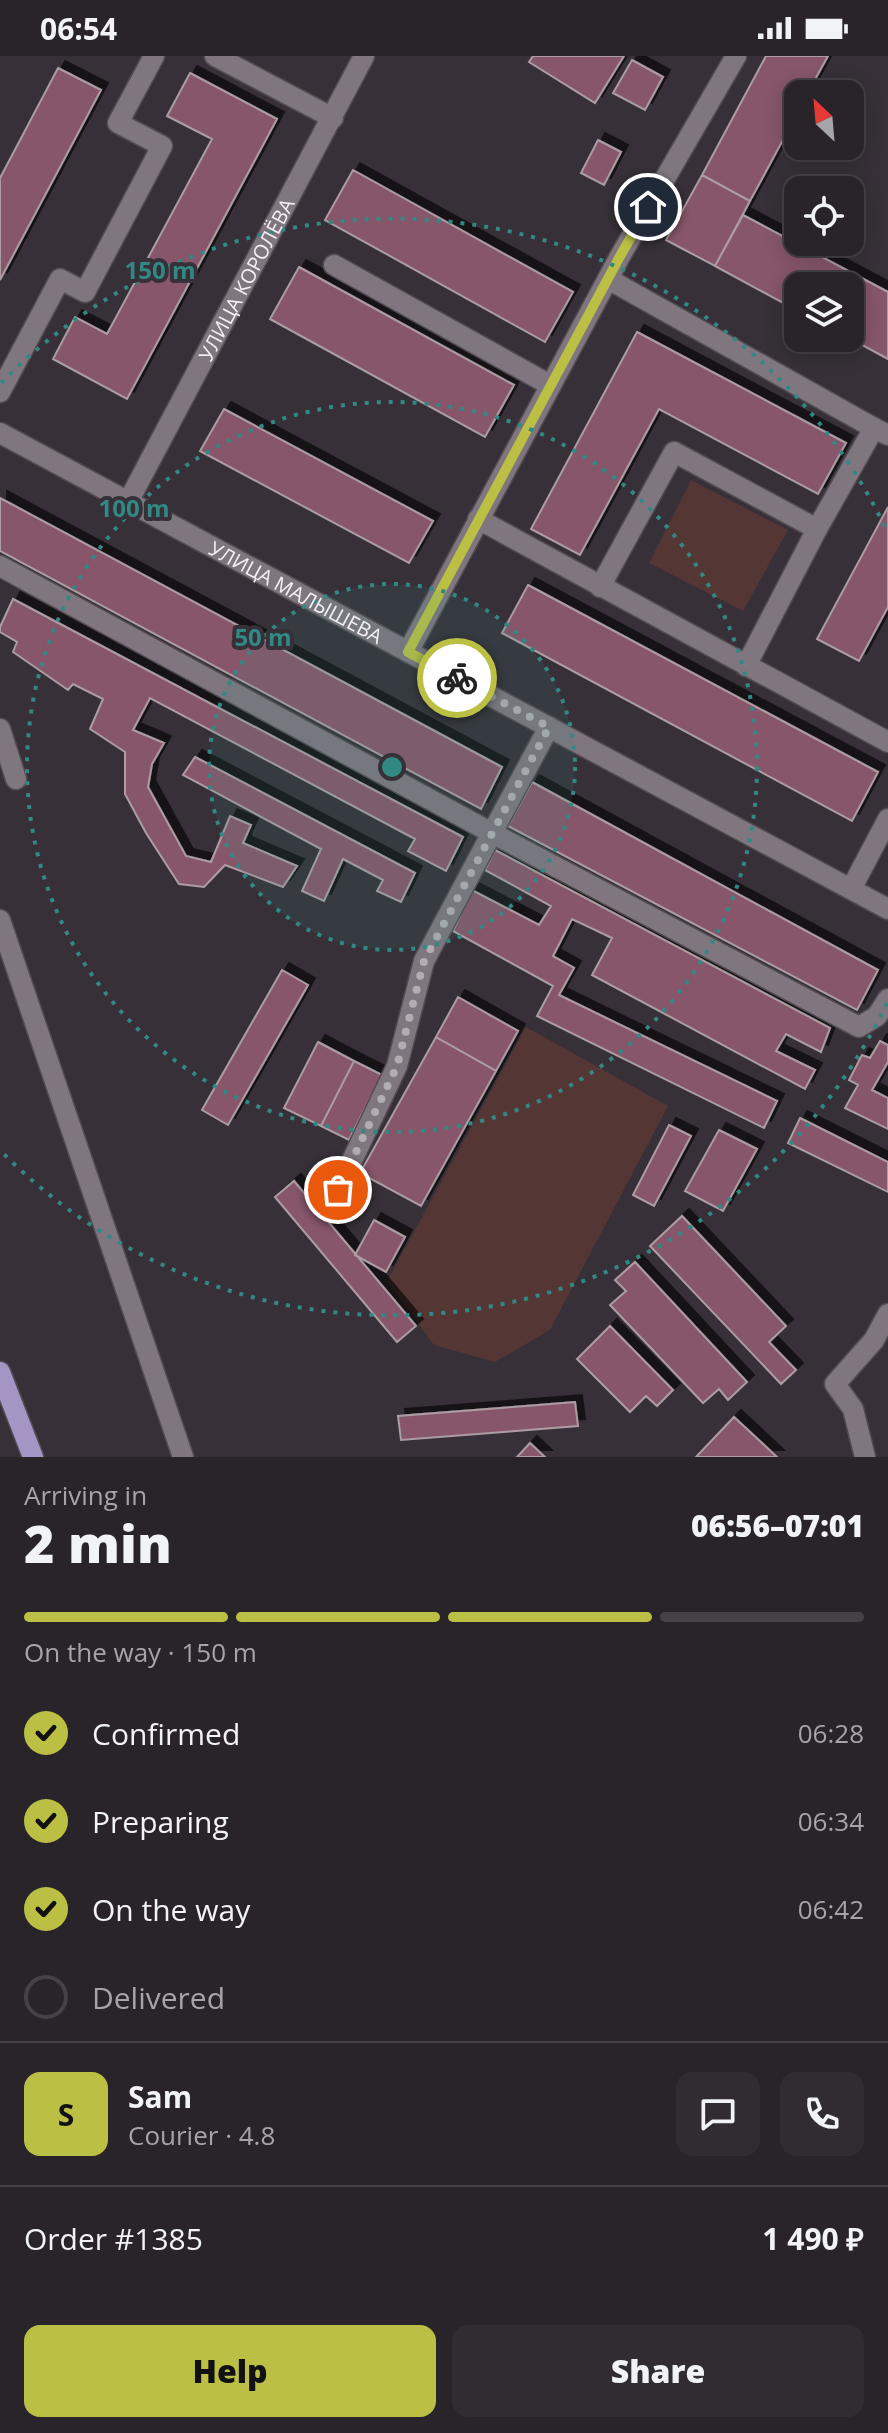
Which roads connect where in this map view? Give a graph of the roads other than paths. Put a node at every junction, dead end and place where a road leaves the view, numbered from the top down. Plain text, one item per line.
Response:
1 (154, 56) edge
2 (215, 56) edge
3 (364, 56) edge
4 (736, 56) edge
5 (333, 118) junction
6 (334, 265) dead end
7 (608, 279) junction
8 (550, 385) junction
9 (0, 392) edge
10 (881, 431) edge
11 (0, 433) edge
12 (128, 502) junction
13 (478, 519) junction
14 (817, 529) junction
15 (0, 566) edge
16 (600, 587) junction
17 (408, 652) junction
18 (746, 666) junction
19 (549, 727) junction
20 (0, 729) edge
21 (888, 742) edge
22 (16, 779) dead end
23 (888, 819) edge
24 (492, 833) junction
25 (851, 889) junction
26 (888, 909) edge
27 (0, 920) edge
28 (888, 999) edge
29 (338, 1190) dead end
30 (888, 1314) edge
31 (0, 1372) edge
32 (33, 1457) edge
33 (183, 1457) edge
34 (865, 1457) edge

1 - 9 street
2 - 5 street
3 - 5 street, УЛИЦА КОРОЛЁВА
4 - 7 street
5 - 12 street, УЛИЦА КОРОЛЁВА
6 - 8 street
7 - 8 street
7 - 10 street
8 - 13 street
10 - 14 street
11 - 12 street, УЛИЦА МАЛЫШЕВА
12 - 17 street, УЛИЦА МАЛЫШЕВА
13 - 16 street
13 - 17 street
14 - 16 street
14 - 18 street
15 - 24 street
16 - 18 street
17 - 19 street, УЛИЦА МАЛЫШЕВА
18 - 21 street
19 - 24 street
19 - 25 street, УЛИЦА МАЛЫШЕВА
20 - 22 street
23 - 25 street
24 - 28 street
24 - 29 street
25 - 26 street, УЛИЦА МАЛЫШЕВА
27 - 33 street
30 - 34 street
31 - 32 main road

